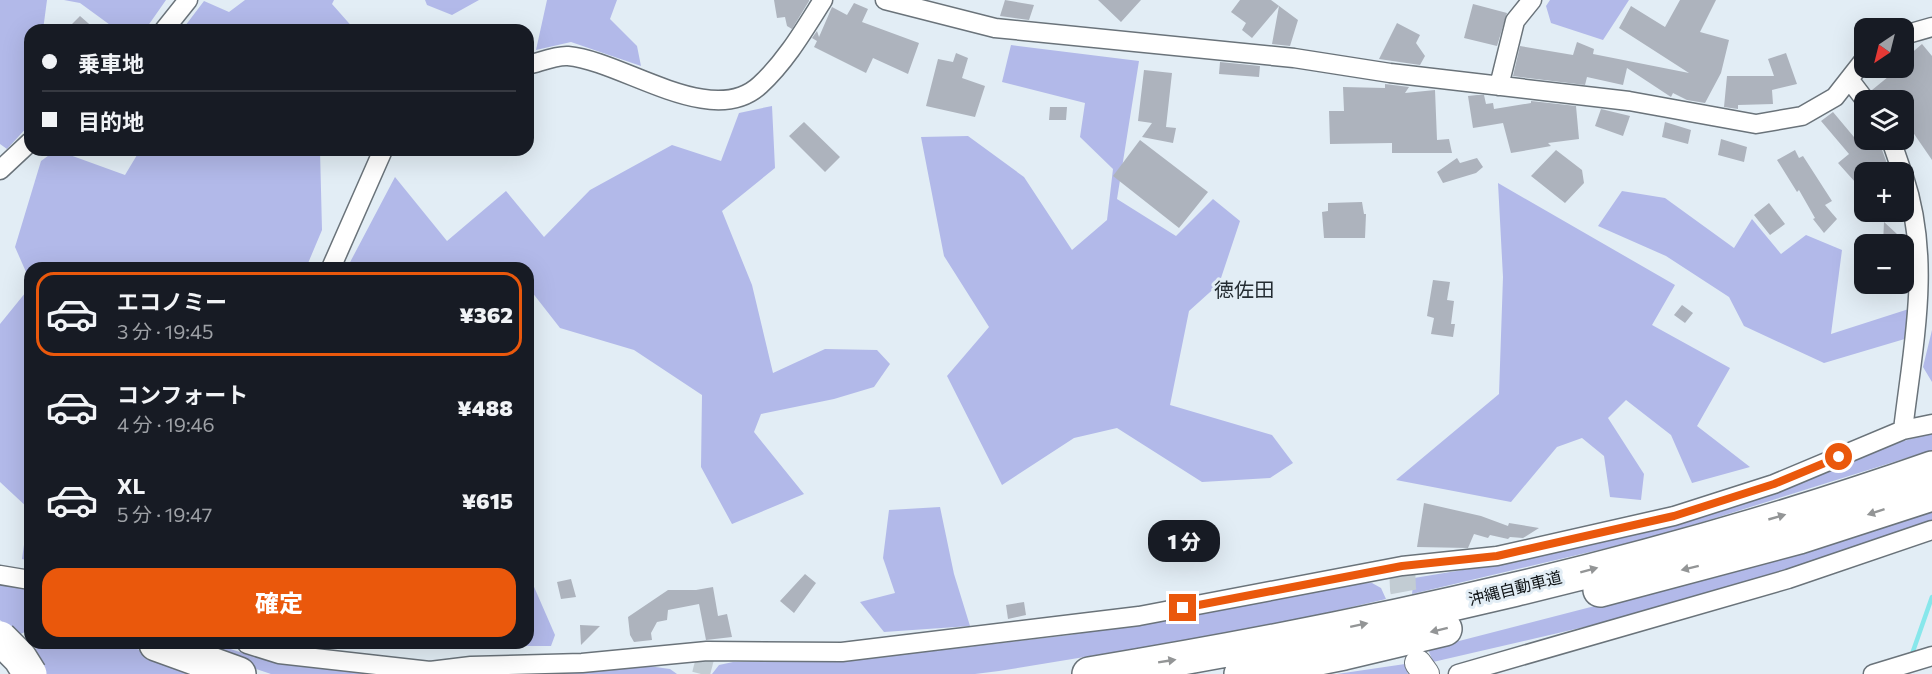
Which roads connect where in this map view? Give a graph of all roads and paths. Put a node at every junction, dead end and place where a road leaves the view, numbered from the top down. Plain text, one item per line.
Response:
1 (188, 0) edge
2 (823, 0) edge
3 (885, 0) edge
4 (1532, 0) edge
5 (169, 24) edge
6 (1932, 27) edge
7 (1914, 32) edge
8 (534, 64) edge
9 (1854, 73) edge
10 (1849, 79) junction
11 (1499, 86) junction
12 (1857, 90) edge
13 (24, 148) edge
14 (379, 156) edge
15 (0, 170) edge
16 (1914, 216) edge
17 (334, 262) edge
18 (1932, 424) edge
19 (1903, 430) junction
20 (1932, 468) edge
21 (1932, 494) edge
22 (1932, 530) edge
23 (0, 575) edge
24 (24, 579) edge
25 (0, 638) edge
26 (24, 644) edge
27 (170, 649) edge
28 (263, 649) edge
29 (1932, 657) edge
30 (0, 659) edge
31 (30, 674) edge
32 (239, 674) edge
33 (1089, 674) edge
34 (1240, 674) edge
35 (1458, 674) edge
36 (1874, 674) edge

1 - 5 street
2 - 8 street
3 - 11 street
4 - 11 street
6 - 7 street
9 - 10 street
10 - 11 street
10 - 12 street
13 - 15 street
14 - 17 street
16 - 19 street
18 - 19 street
19 - 28 street
33 -> 20 highway, 沖縄自動車道
21 -> 34 highway, 沖縄自動車道
22 - 35 street
23 - 24 street
25 - 31 highway, bridge
26 - 30 highway
27 - 32 highway
29 - 36 street

